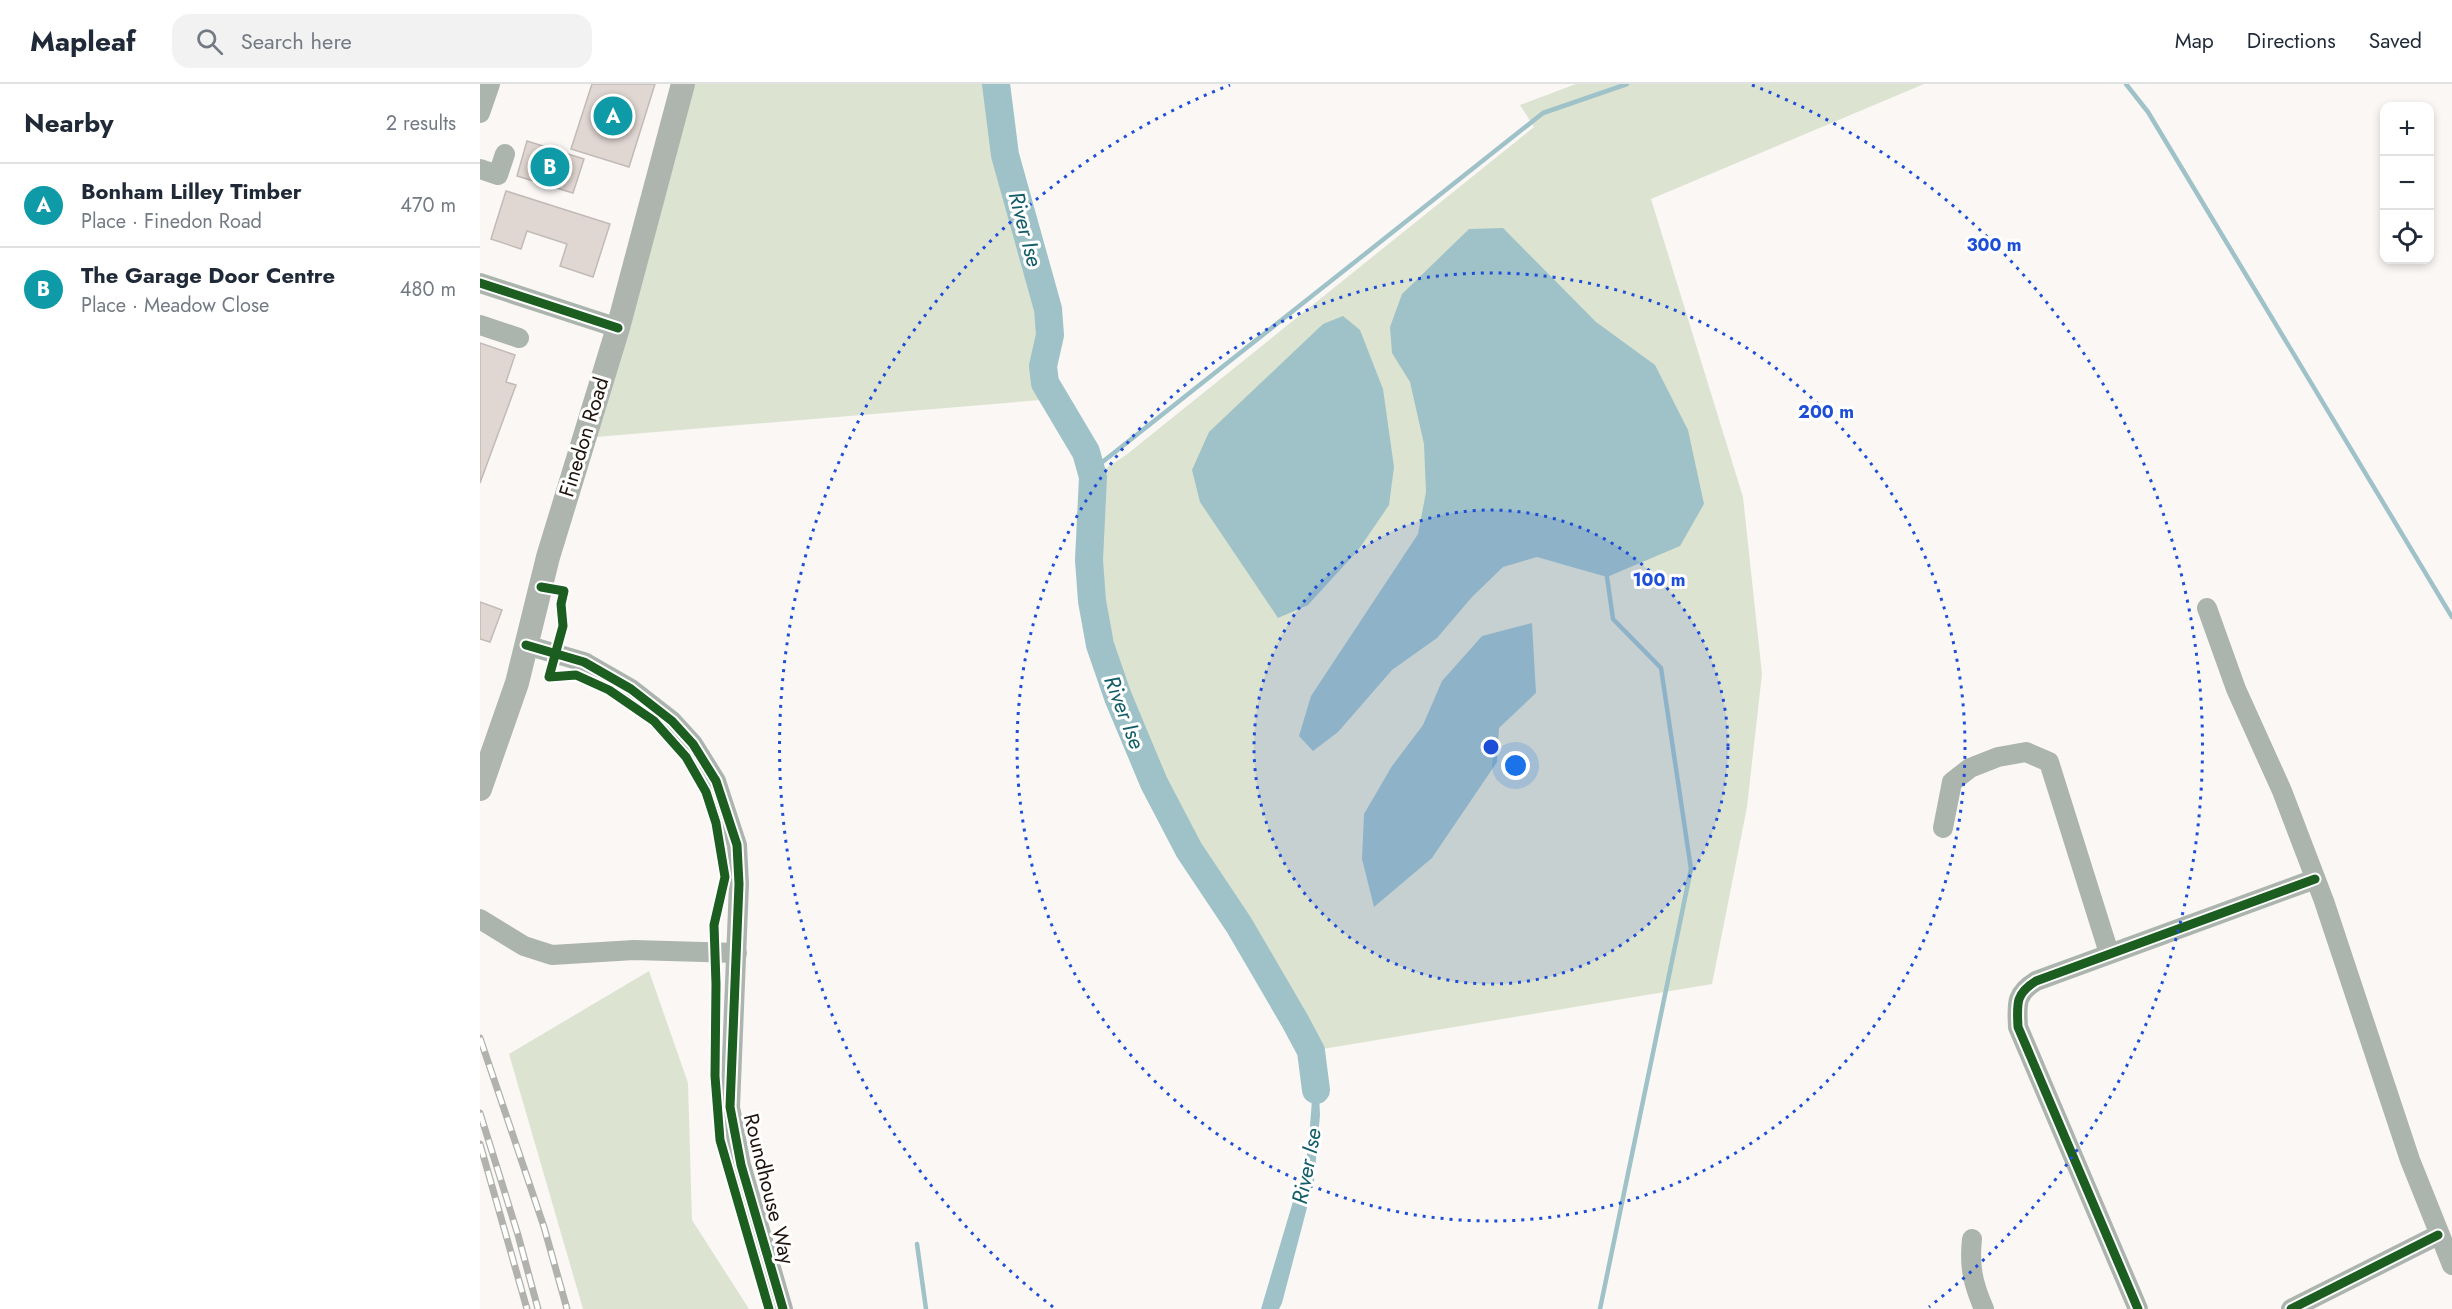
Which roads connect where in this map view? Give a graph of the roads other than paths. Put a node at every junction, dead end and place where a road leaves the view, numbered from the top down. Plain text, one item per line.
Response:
1 (683, 84) edge
2 (486, 85) edge
3 (480, 113) edge
4 (505, 154) dead end
5 (480, 169) edge
6 (480, 283) edge
7 (480, 325) edge
8 (618, 328) junction
9 (519, 338) dead end
10 (2206, 608) dead end
11 (526, 645) junction
12 (480, 789) edge
13 (1943, 828) dead end
14 (2315, 879) junction
15 (480, 919) edge
16 (737, 953) junction
17 (2109, 953) junction
18 (2438, 1235) junction
19 (1972, 1239) dead end
20 (2452, 1265) edge
21 (783, 1309) edge
22 (1984, 1309) edge
23 (2138, 1309) edge
24 (2291, 1309) edge

1 - 8 main road, Finedon Road
2 - 3 street
4 - 5 street
6 - 8 street
7 - 9 street
8 - 11 main road, Finedon Road
10 - 14 street
11 - 12 main road, Finedon Road
11 - 16 street, Roundhouse Way
13 - 17 street
14 - 17 street
14 - 18 street
15 - 16 street
16 - 21 street, Roundhouse Way
17 - 23 street
18 - 20 street
18 - 24 street
19 - 22 street

